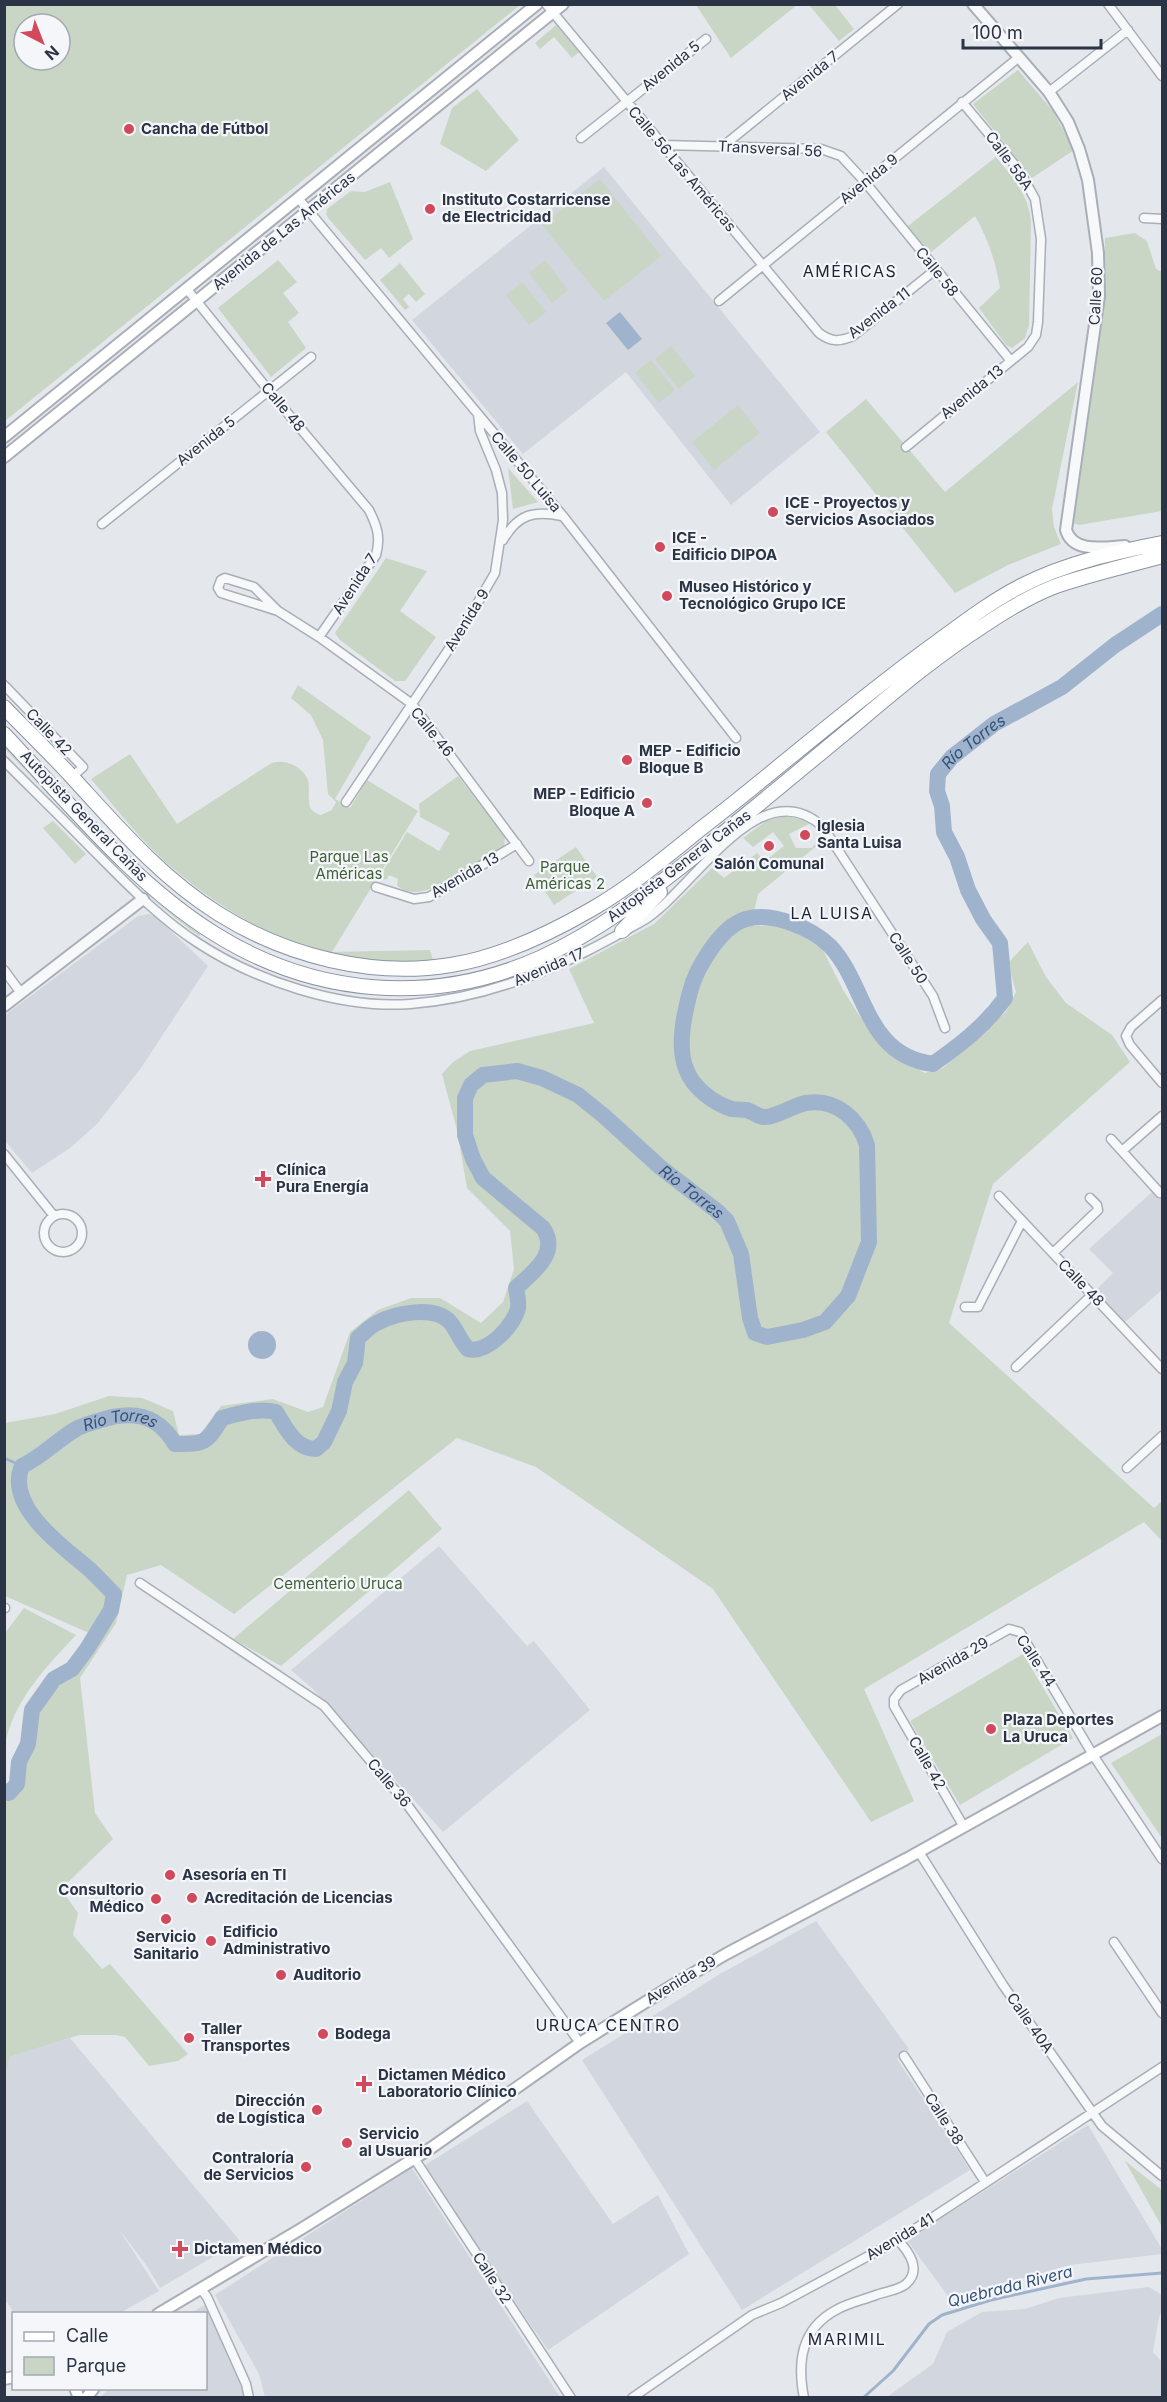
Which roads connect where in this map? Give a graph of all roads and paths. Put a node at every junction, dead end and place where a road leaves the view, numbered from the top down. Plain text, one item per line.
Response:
1 (537, 4) edge
2 (563, 4) edge
3 (898, 4) edge
4 (973, 4) edge
5 (1108, 4) edge
6 (549, 9) edge
7 (1128, 30) junction
8 (706, 39) dead end
9 (1018, 58) junction
10 (1162, 76) edge
11 (1049, 92) junction
12 (627, 102) junction
13 (962, 102) junction
14 (581, 138) dead end
15 (662, 145) junction
16 (722, 147) junction
17 (865, 182) junction
18 (298, 198) junction
19 (309, 211) junction
20 (1144, 218) dead end
21 (1162, 219) edge
22 (763, 266) junction
23 (935, 270) junction
24 (186, 288) junction
25 (197, 301) junction
26 (719, 301) dead end
27 (819, 333) joint
28 (1036, 335) joint
29 (311, 357) dead end
30 (1011, 361) junction
31 (269, 391) junction
32 (478, 413) junction
33 (4, 437) edge
34 (906, 447) dead end
35 (4, 457) edge
36 (563, 516) junction
37 (102, 524) dead end
38 (378, 526) joint
39 (500, 544) junction
40 (1158, 544) edge
41 (1162, 556) edge
42 (278, 611) junction
43 (319, 637) junction
44 (4, 686) edge
45 (412, 704) junction
46 (4, 708) edge
47 (4, 734) edge
48 (736, 738) dead end
49 (4, 761) edge
50 (72, 777) junction
51 (346, 802) dead end
52 (761, 816) joint
53 (517, 844) junction
54 (692, 858) junction
55 (529, 861) dead end
56 (376, 887) dead end
57 (143, 899) junction
58 (622, 931) junction
59 (4, 970) edge
60 (21, 993) junction
61 (1162, 1000) edge
62 (4, 1006) edge
63 (945, 1028) dead end
64 (1162, 1083) edge
65 (1162, 1116) edge
66 (1111, 1139) dead end
67 (1122, 1151) junction
68 (4, 1154) edge
69 (1160, 1193) dead end
70 (999, 1196) dead end
71 (1090, 1198) dead end
72 (54, 1216) junction
73 (1022, 1221) junction
74 (1053, 1253) junction
75 (1092, 1295) junction
76 (965, 1307) dead end
77 (1016, 1367) dead end
78 (1162, 1369) edge
79 (1162, 1436) edge
80 (1127, 1468) dead end
81 (140, 1582) dead end
82 (1014, 1629) joint
83 (894, 1699) joint
84 (1162, 1716) edge
85 (1093, 1755) junction
86 (964, 1827) junction
87 (919, 1852) junction
88 (1162, 1859) edge
89 (1114, 1942) dead end
90 (1162, 2013) edge
91 (580, 2043) junction
92 (904, 2056) dead end
93 (1162, 2067) edge
94 (1092, 2112) junction
95 (414, 2158) junction
96 (1162, 2176) edge
97 (985, 2182) junction
98 (898, 2240) junction
99 (201, 2289) junction
100 (160, 2312) edge
101 (249, 2397) edge
102 (571, 2397) edge
103 (632, 2397) edge
104 (804, 2397) edge

1 - 18 main road, Avenida de Las Américas
2 - 6 main road, Avenida de Las Américas
3 - 16 street, Avenida 7
4 - 9 street, Calle 60
5 - 7 street
6 - 12 street, Calle 56 Las Américas
6 - 19 main road, Avenida de Las Américas
7 - 10 street
7 - 11 street
8 - 12 street, Avenida 5
9 - 11 street, Calle 60
9 - 13 street, Avenida 9
11 - 40 street, Calle 60
12 - 14 street, Avenida 5
12 - 15 street, Calle 56 Las Américas
13 - 17 street, Avenida 9
13 - 28 street, Calle 58A
15 - 16 street, Transversal 56
15 - 22 street, Calle 56 Las Américas
16 - 17 street, Transversal 56
17 - 22 street, Avenida 9
17 - 23 street, Calle 58
18 - 19 street
18 - 24 main road, Avenida de Las Américas
19 - 25 main road, Avenida de Las Américas
19 - 32 street, Calle 50 Luisa
20 - 21 street
22 - 26 street, Avenida 9
22 - 27 street, Calle 56 Las Américas
23 - 27 street, Avenida 11
23 - 30 street, Calle 58
24 - 25 street, Calle 48
24 - 33 main road, Avenida de Las Américas
25 - 31 street, Calle 48
25 - 35 main road, Avenida de Las Américas
28 - 30 street, Avenida 13
29 - 31 street, Avenida 5
30 - 34 street, Avenida 13
31 - 37 street, Avenida 5
31 - 38 street, Calle 48
32 - 36 street, Calle 50 Luisa
32 - 39 street, Avenida 9
36 - 39 street
36 - 48 street, Calle 50 Luisa
38 - 43 street, Avenida 7
39 - 45 street, Avenida 9
40 - 50 highway, Autopista General Cañas
41 - 54 highway, Autopista General Cañas
42 - 42 street, Calle 46
42 - 43 street, Calle 46
43 - 45 street, Calle 46
44 - 50 street, Calle 42
45 - 51 street, Avenida 9
45 - 53 street, Calle 46
46 - 50 highway, Autopista General Cañas
47 - 54 highway, Autopista General Cañas
49 - 57 street, Avenida 17
52 - 58 street, Avenida 17
52 - 63 street, Calle 50
53 - 55 street, Calle 46
53 - 56 street, Avenida 13
54 - 58 highway
57 - 58 street, Avenida 17
57 - 60 street
59 - 60 street
60 - 62 street
61 - 64 street
65 - 67 street
66 - 67 street
67 - 69 street
68 - 72 street
70 - 73 street, Calle 48
71 - 74 street
72 - 72 street
73 - 74 street, Calle 48
73 - 76 street
74 - 75 street, Calle 48
75 - 77 street
75 - 78 street, Calle 48
79 - 80 street
81 - 91 street, Calle 36
82 - 83 street, Avenida 29
82 - 85 street, Calle 44
83 - 86 street, Calle 42
84 - 85 main road, Avenida 39
85 - 86 main road, Avenida 39
85 - 88 street, Calle 44
86 - 87 main road, Avenida 39
87 - 91 main road, Avenida 39
87 - 94 street, Calle 40A
89 - 90 street
91 - 95 main road, Avenida 39
92 - 97 street, Calle 38
93 - 94 street, Avenida 41
94 - 96 street, Calle 40A
94 - 97 street, Avenida 41
95 - 99 main road, Avenida 39
95 - 102 street, Calle 32
97 - 98 street, Avenida 41
98 - 103 street, Avenida 41
98 - 104 street
99 - 100 main road, Avenida 39
99 - 101 street

